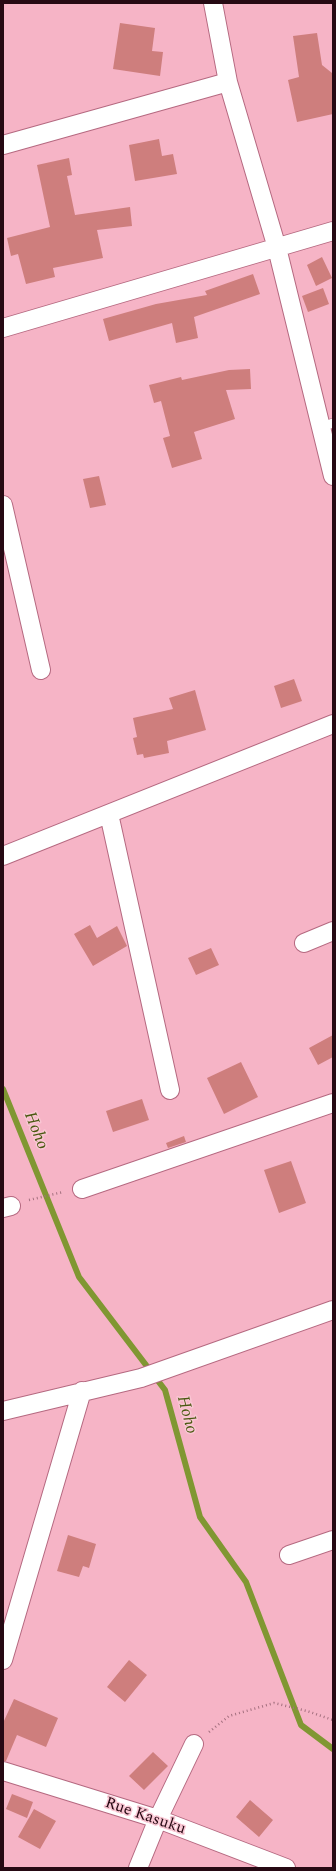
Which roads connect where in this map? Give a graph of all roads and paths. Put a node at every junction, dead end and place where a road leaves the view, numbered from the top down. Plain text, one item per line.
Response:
1 (213, 3) edge
2 (228, 82) junction
3 (3, 145) edge
4 (333, 231) edge
5 (277, 248) junction
6 (3, 328) edge
7 (327, 425) edge
8 (333, 476) edge
9 (3, 505) edge
10 (41, 670) dead end
11 (333, 724) edge
12 (109, 814) junction
13 (3, 856) edge
14 (333, 931) edge
15 (304, 943) dead end
16 (170, 1090) dead end
17 (333, 1103) edge
18 (82, 1189) dead end
19 (50, 1194) dead end
20 (33, 1198) dead end
21 (333, 1310) edge
22 (82, 1391) junction
23 (3, 1410) edge
24 (333, 1540) edge
25 (288, 1555) dead end
26 (3, 1660) edge
27 (333, 1720) edge
28 (194, 1744) joint
29 (3, 1771) edge
30 (158, 1819) junction
31 (138, 1868) edge
32 (286, 1868) edge

1 - 2 street
2 - 3 street
2 - 5 street
4 - 5 street
5 - 6 street
5 - 7 street
7 - 8 street
9 - 10 street
11 - 12 street
12 - 13 street
12 - 16 street
14 - 15 street
17 - 18 street
19 - 20 path
21 - 22 street
22 - 23 street
22 - 26 street
24 - 25 street
27 - 28 path
28 - 30 street
29 - 30 street, Rue Kasuku
30 - 31 street
30 - 32 street, Rue Kasuku

